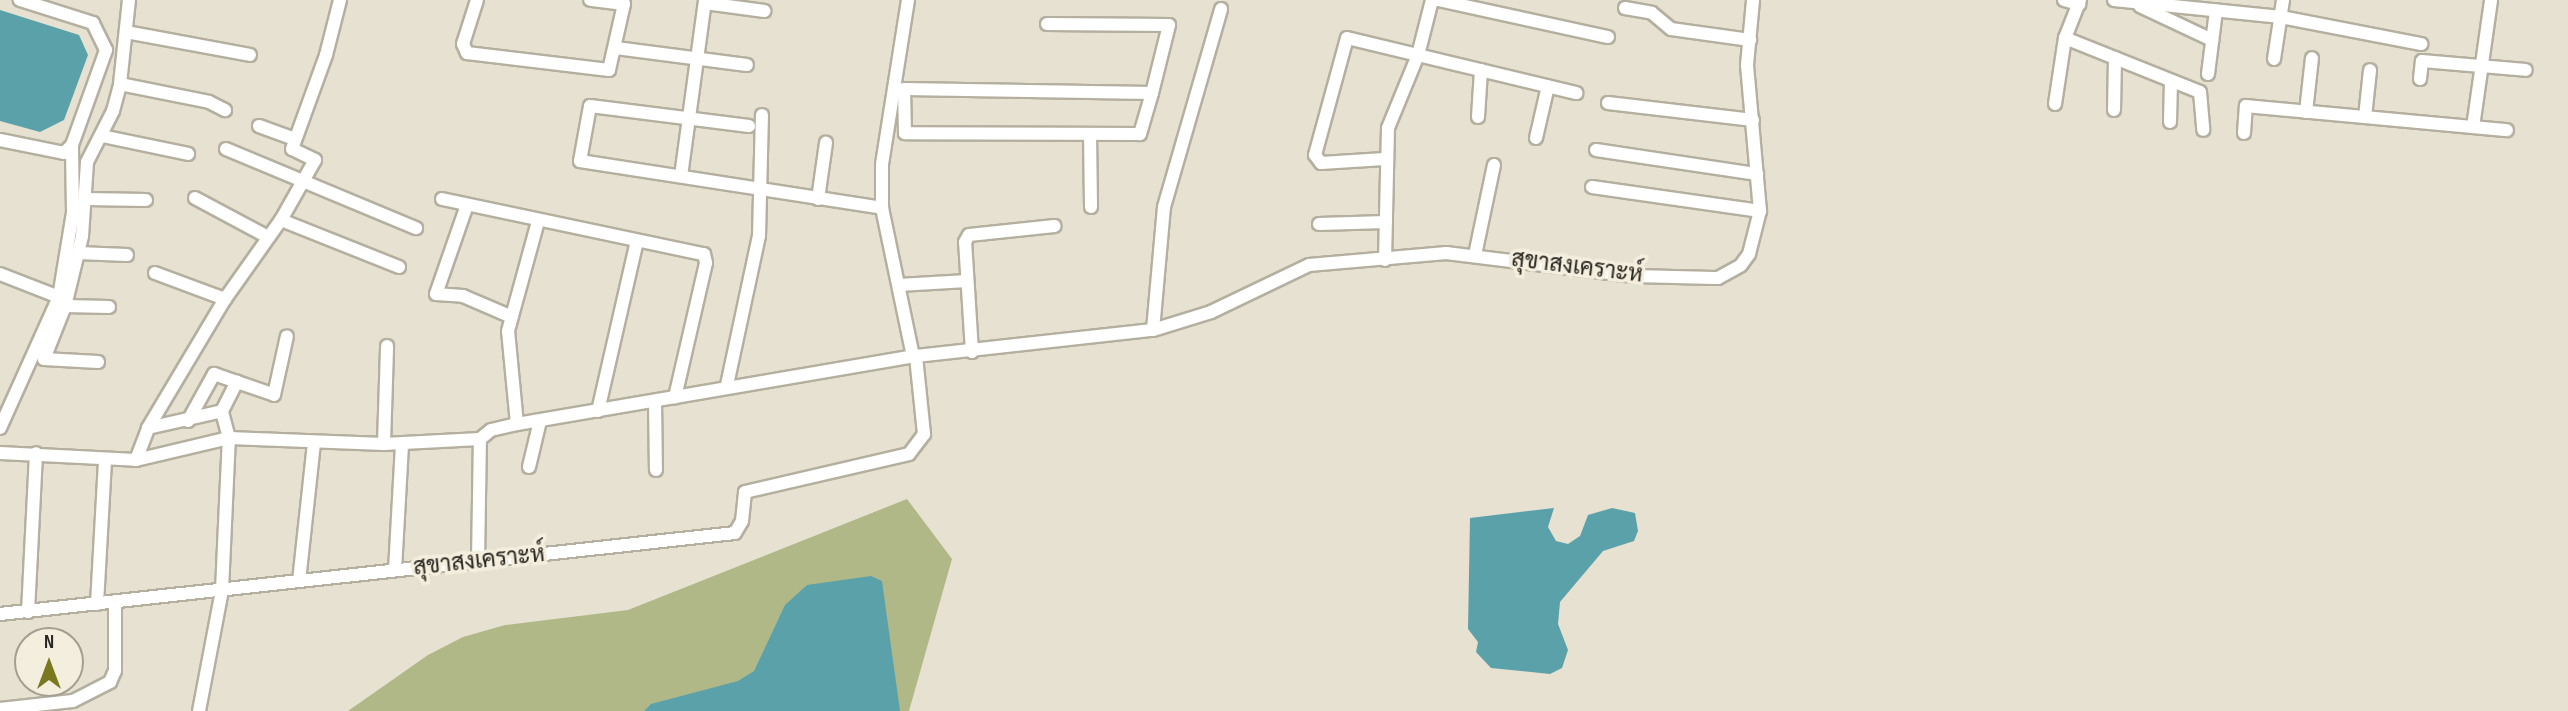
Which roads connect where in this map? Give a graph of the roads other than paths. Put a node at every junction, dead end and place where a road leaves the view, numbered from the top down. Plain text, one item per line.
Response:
1 (20, 0) edge
2 (129, 0) edge
3 (340, 0) edge
4 (477, 0) edge
5 (590, 0) edge
6 (908, 0) edge
7 (1435, 0) edge
8 (1754, 0) edge
9 (2064, 0) edge
10 (2114, 0) edge
11 (2283, 0) edge
12 (2491, 0) edge
13 (624, 2) edge
14 (705, 2) edge
15 (2080, 2) edge
16 (2130, 2) junction
17 (1625, 8) dead end
18 (1221, 9) dead end
19 (764, 11) dead end
20 (2216, 11) junction
21 (2280, 18) junction
22 (1047, 24) dead end
23 (126, 32) junction
24 (1608, 37) dead end
25 (2065, 38) junction
26 (1750, 40) junction
27 (2212, 40) junction
28 (2421, 44) dead end
29 (617, 48) junction
30 (250, 55) dead end
31 (1418, 55) junction
32 (2115, 58) junction
33 (2312, 58) dead end
34 (699, 59) junction
35 (2274, 59) dead end
36 (747, 65) dead end
37 (2482, 66) junction
38 (2526, 69) dead end
39 (1481, 70) junction
40 (2370, 70) dead end
41 (2208, 74) dead end
42 (2420, 79) dead end
43 (2171, 80) junction
44 (120, 85) junction
45 (1548, 86) junction
46 (1152, 93) junction
47 (1576, 93) dead end
48 (1608, 103) dead end
49 (2055, 104) dead end
50 (225, 110) dead end
51 (2114, 110) dead end
52 (2306, 112) junction
53 (888, 114) junction
54 (905, 114) junction
55 (762, 115) dead end
56 (1478, 117) dead end
57 (2365, 117) junction
58 (689, 118) junction
59 (1753, 120) junction
60 (2170, 122) dead end
61 (259, 126) dead end
62 (749, 126) dead end
63 (2473, 127) junction
64 (2203, 130) dead end
65 (2507, 130) dead end
66 (2244, 132) dead end
67 (1090, 134) junction
68 (102, 135) junction
69 (1536, 138) dead end
70 (295, 139) junction
71 (0, 140) edge
72 (826, 142) dead end
73 (72, 145) junction
74 (226, 149) dead end
75 (1596, 150) dead end
76 (188, 154) dead end
77 (1384, 159) junction
78 (1494, 165) dead end
79 (1757, 174) junction
80 (681, 176) junction
81 (303, 185) junction
82 (1592, 187) dead end
83 (759, 192) junction
84 (195, 198) dead end
85 (86, 199) junction
86 (442, 199) dead end
87 (818, 199) junction
88 (146, 200) dead end
89 (467, 205) junction
90 (1091, 207) dead end
91 (882, 208) junction
92 (1760, 211) junction
93 (281, 220) junction
94 (538, 221) junction
95 (1386, 222) junction
96 (1319, 224) dead end
97 (1055, 226) dead end
98 (416, 228) dead end
99 (268, 237) junction
100 (637, 241) junction
101 (78, 253) junction
102 (127, 255) dead end
103 (1475, 255) junction
104 (1385, 260) junction
105 (399, 267) dead end
106 (155, 273) dead end
107 (0, 274) edge
108 (967, 281) junction
109 (899, 285) junction
110 (225, 299) junction
111 (62, 301) junction
112 (109, 307) dead end
113 (512, 317) junction
114 (1153, 330) junction
115 (287, 335) dead end
116 (387, 346) dead end
117 (972, 352) junction
118 (915, 357) junction
119 (98, 362) dead end
120 (237, 382) junction
121 (727, 385) junction
122 (675, 397) junction
123 (655, 401) junction
124 (222, 411) junction
125 (598, 411) junction
126 (188, 421) junction
127 (540, 421) junction
128 (517, 424) junction
129 (0, 428) edge
130 (148, 428) junction
131 (229, 438) junction
132 (480, 439) junction
133 (402, 443) junction
134 (314, 444) junction
135 (384, 444) junction
136 (0, 453) edge
137 (36, 453) junction
138 (105, 459) junction
139 (136, 460) junction
140 (529, 467) dead end
141 (656, 470) dead end
142 (478, 562) junction
143 (395, 570) junction
144 (299, 581) junction
145 (222, 590) junction
146 (116, 601) junction
147 (97, 604) junction
148 (28, 612) junction
149 (0, 614) edge
150 (85, 696) junction
151 (0, 709) edge
152 (19, 710) edge
153 (83, 711) edge
154 (199, 711) edge

1 - 73 street
2 - 23 street
3 - 70 street
4 - 29 street
5 - 13 street
6 - 53 street
7 - 24 street
7 - 31 street
8 - 26 street, สุขาสงเคราะห์
9 - 15 street
10 - 16 street
11 - 21 street
12 - 37 street
13 - 29 street
14 - 19 street
14 - 34 street
15 - 25 street
16 - 20 street
16 - 27 street
17 - 26 street
18 - 114 street
20 - 21 street
20 - 27 street
21 - 28 street
21 - 35 street
22 - 46 street
23 - 30 street
23 - 44 street
25 - 32 street
25 - 49 street
26 - 59 street, สุขาสงเคราะห์
27 - 41 street
29 - 34 street
31 - 39 street
31 - 77 street
31 - 77 street
32 - 43 street
32 - 51 street
33 - 52 street
34 - 36 street
34 - 58 street
37 - 38 street
37 - 42 street
37 - 63 street
39 - 45 street
39 - 56 street
40 - 57 street
43 - 60 street
43 - 64 street
44 - 50 street
44 - 68 street
45 - 47 street
45 - 69 street
46 - 54 street
46 - 67 street
48 - 59 street
52 - 57 street
52 - 66 street
53 - 54 street
53 - 91 street
54 - 67 street
55 - 83 street
57 - 63 street
58 - 62 street
58 - 80 street
58 - 80 street
59 - 79 street, สุขาสงเคราะห์
61 - 70 street
63 - 65 street
67 - 90 street
68 - 76 street
68 - 85 street
70 - 81 street
71 - 73 street
72 - 87 street
73 - 111 street
74 - 81 street
75 - 79 street
77 - 95 street
78 - 103 street
79 - 92 street, สุขาสงเคราะห์
80 - 83 street
81 - 93 street
81 - 98 street
82 - 92 street
83 - 87 street
83 - 121 street
84 - 99 street
85 - 88 street
85 - 101 street
86 - 89 street
87 - 91 street
89 - 94 street
89 - 113 street
91 - 109 street
92 - 103 street, สุขาสงเคราะห์
93 - 99 street
93 - 105 street
94 - 100 street
94 - 113 street
95 - 96 street
95 - 104 street
97 - 108 street
99 - 110 street
100 - 122 street
100 - 125 street
101 - 102 street
101 - 111 street
103 - 104 street, สุขาสงเคราะห์
104 - 114 street, สุขาสงเคราะห์
106 - 110 street
107 - 111 street
108 - 109 street
108 - 117 street
109 - 118 street
110 - 130 street
111 - 112 street
111 - 119 street
111 - 129 street
113 - 128 street
114 - 117 street, สุขาสงเคราะห์
115 - 120 street
116 - 135 street
117 - 118 street, สุขาสงเคราะห์
118 - 121 street, สุขาสงเคราะห์
118 - 142 street, สุขาสงเคราะห์
120 - 124 street
120 - 126 street
121 - 122 street, สุขาสงเคราะห์
122 - 123 street, สุขาสงเคราะห์
123 - 125 street, สุขาสงเคราะห์
123 - 141 street
124 - 126 street
124 - 131 street
125 - 127 street, สุขาสงเคราะห์
126 - 130 street
127 - 128 street, สุขาสงเคราะห์
127 - 140 street
128 - 132 street, สุขาสงเคราะห์
130 - 139 street
131 - 134 street
131 - 139 street
131 - 145 street
132 - 133 street
132 - 142 street
133 - 135 street
133 - 143 street
134 - 135 street
134 - 144 street
136 - 137 street
137 - 138 street
137 - 148 street
138 - 139 street
138 - 147 street
142 - 143 street, สุขาสงเคราะห์
143 - 144 street, สุขาสงเคราะห์
144 - 145 street, สุขาสงเคราะห์
145 - 146 street, สุขาสงเคราะห์
145 - 154 street
146 - 147 street, สุขาสงเคราะห์
146 - 150 street
147 - 148 street, สุขาสงเคราะห์
148 - 149 street, สุขาสงเคราะห์
150 - 152 street
150 - 153 street
151 - 152 street

